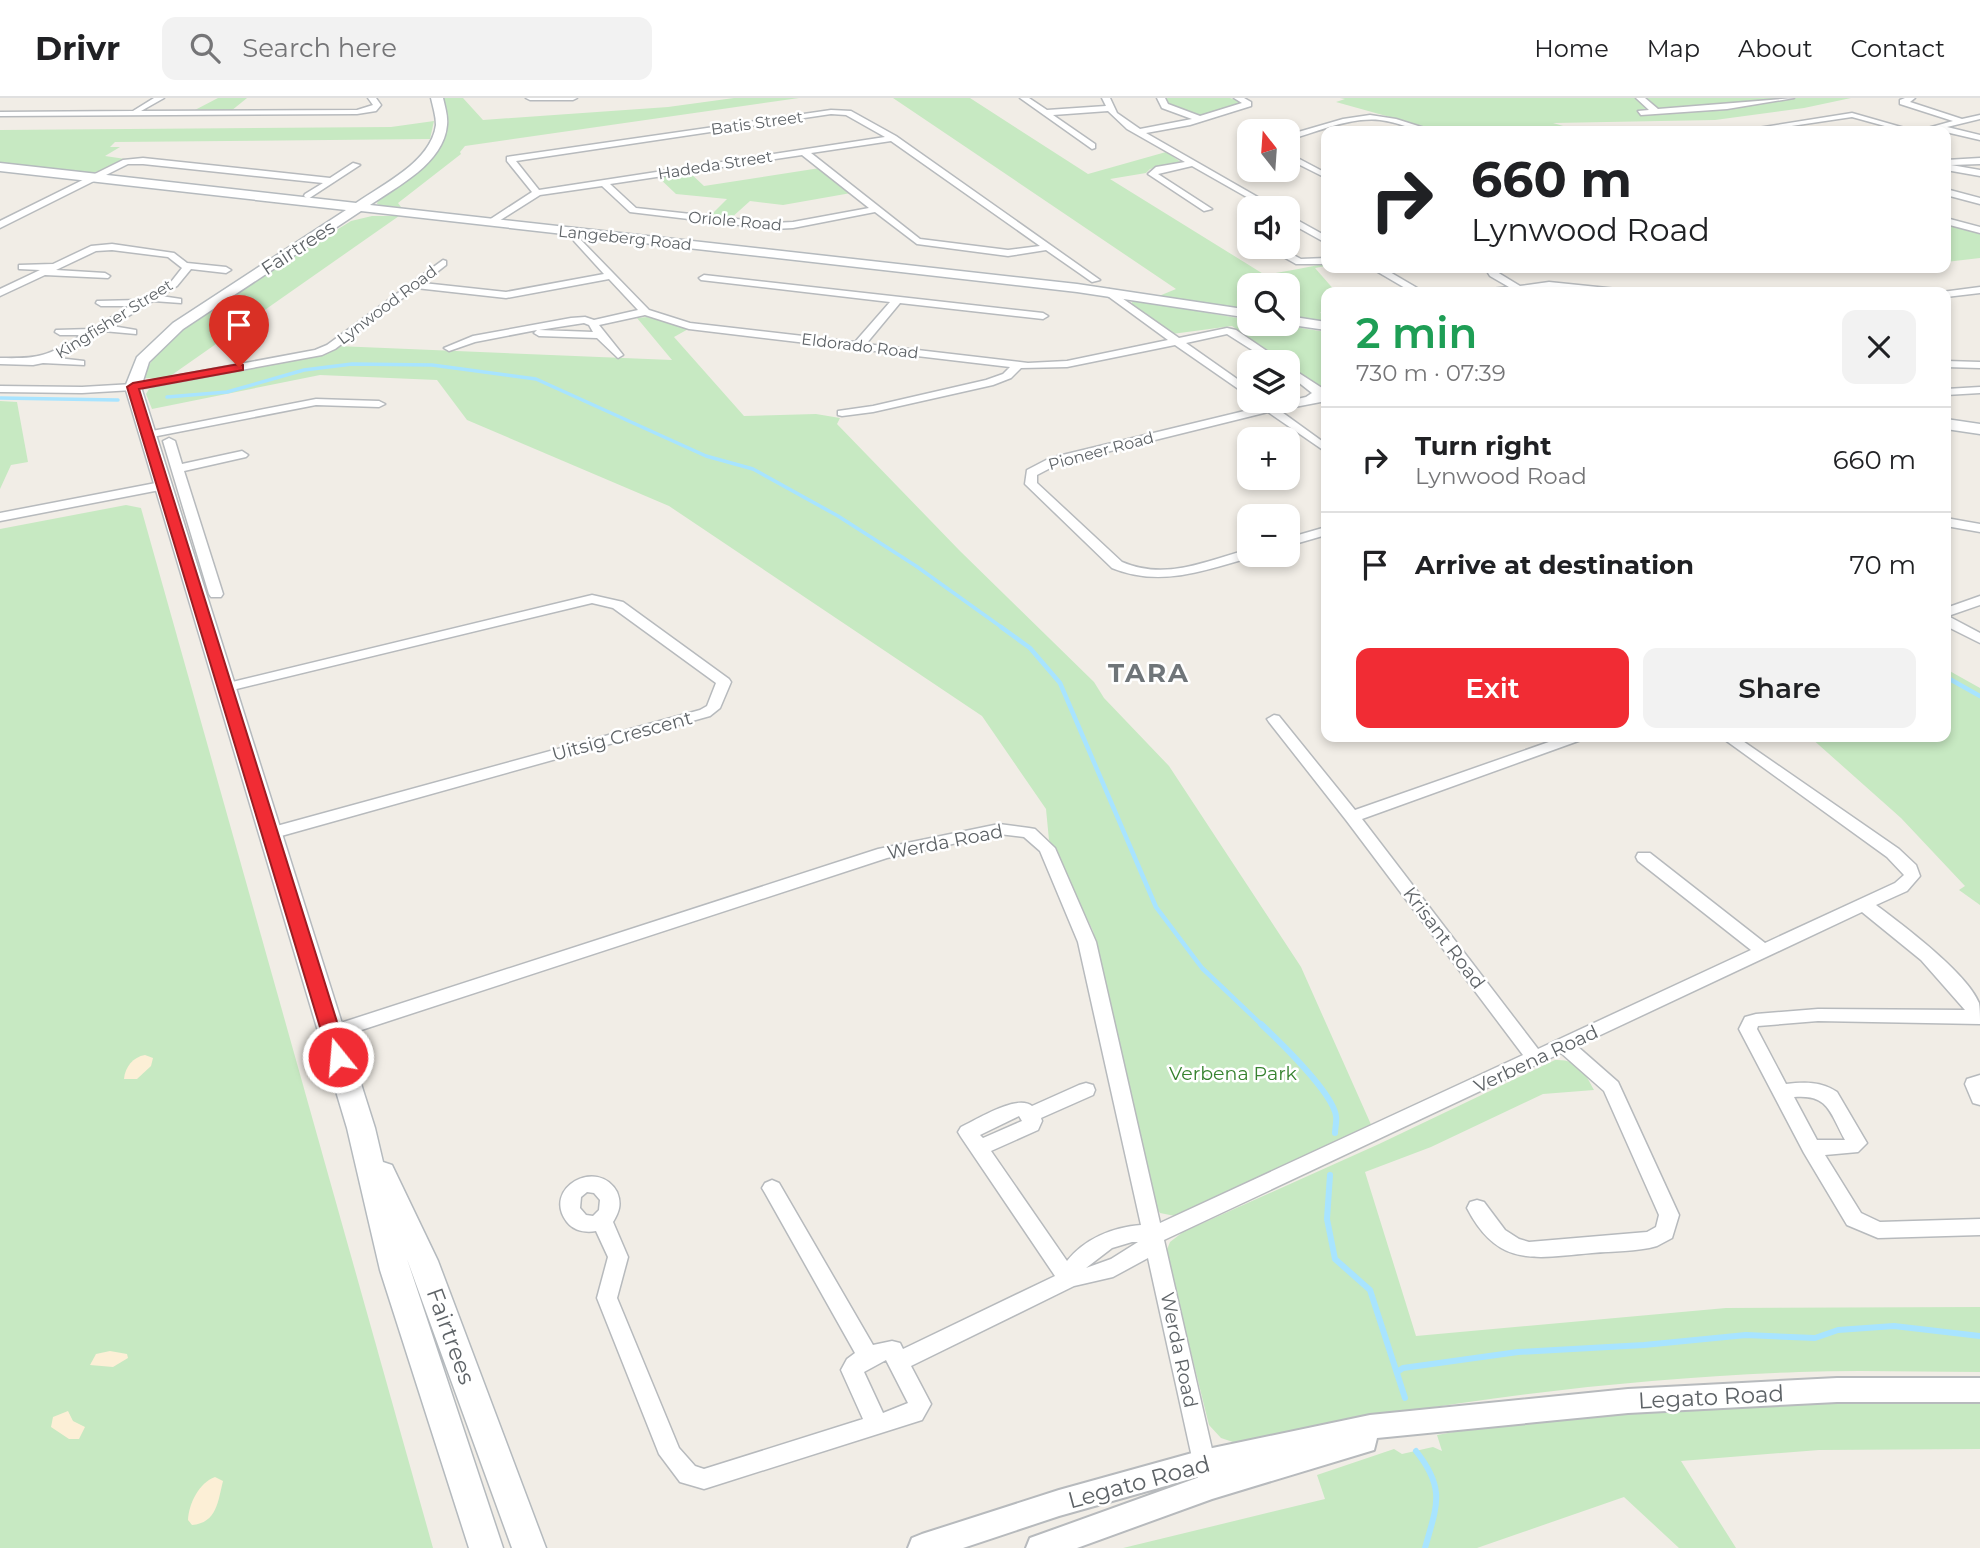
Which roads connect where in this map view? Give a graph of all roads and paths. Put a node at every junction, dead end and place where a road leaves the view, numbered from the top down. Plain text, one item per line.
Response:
1 (160, 98) edge
2 (372, 98) edge
3 (437, 98) edge
4 (530, 98) edge
5 (573, 98) edge
6 (1024, 98) edge
7 (1106, 98) edge
8 (1161, 98) edge
9 (1238, 98) edge
10 (1640, 98) edge
11 (1790, 98) edge
12 (1911, 98) edge
13 (1110, 108) junction
14 (1656, 112) junction
15 (131, 113) junction
16 (1045, 113) junction
17 (1641, 113) dead end
18 (0, 114) edge
19 (1980, 117) edge
20 (1200, 119) junction
21 (1959, 120) junction
22 (1331, 126) edge
23 (1411, 126) edge
24 (1777, 126) edge
25 (1893, 126) edge
26 (1940, 126) edge
27 (1321, 129) edge
28 (1951, 131) edge
29 (1138, 132) junction
30 (1300, 135) edge
31 (893, 138) junction
32 (1980, 138) edge
33 (1092, 146) dead end
34 (804, 152) junction
35 (1980, 161) edge
36 (1300, 162) edge
37 (1193, 163) junction
38 (1951, 164) edge
39 (356, 165) dead end
40 (1951, 166) edge
41 (4, 170) edge
42 (1321, 173) edge
43 (1980, 173) edge
44 (91, 178) junction
45 (331, 181) junction
46 (604, 183) junction
47 (537, 193) junction
48 (1951, 193) edge
49 (308, 196) dead end
50 (1251, 196) edge
51 (1980, 201) edge
52 (359, 207) junction
53 (876, 209) junction
54 (1207, 209) dead end
55 (402, 212) junction
56 (491, 222) junction
57 (1951, 223) edge
58 (0, 225) edge
59 (1300, 225) edge
60 (331, 226) junction
61 (1980, 230) edge
62 (1321, 237) edge
63 (577, 239) dead end
64 (1049, 247) junction
65 (1293, 259) edge
66 (1321, 261) edge
67 (443, 263) dead end
68 (186, 266) junction
69 (22, 267) dead end
70 (50, 269) junction
71 (226, 270) dead end
72 (1385, 273) edge
73 (1491, 273) edge
74 (162, 274) dead end
75 (105, 276) dead end
76 (181, 276) junction
77 (610, 276) junction
78 (704, 278) dead end
79 (1095, 280) dead end
80 (413, 285) junction
81 (1410, 287) edge
82 (1516, 287) joint
83 (1580, 287) edge
84 (1980, 290) edge
85 (1109, 292) junction
86 (0, 293) edge
87 (1951, 294) edge
88 (147, 300) junction
89 (177, 300) dead end
90 (897, 300) junction
91 (101, 303) dead end
92 (645, 312) junction
93 (1237, 312) edge
94 (1043, 316) dead end
95 (1300, 322) edge
96 (593, 323) junction
97 (1321, 325) edge
98 (99, 330) junction
99 (517, 331) junction
100 (60, 332) dead end
101 (132, 332) dead end
102 (600, 335) junction
103 (1174, 340) junction
104 (858, 346) junction
105 (449, 348) dead end
106 (1260, 350) edge
107 (618, 355) dead end
108 (0, 361) edge
109 (41, 361) junction
110 (80, 363) dead end
111 (1951, 364) edge
112 (1980, 365) edge
113 (1017, 366) junction
114 (1300, 377) edge
115 (1237, 385) edge
116 (133, 387) junction
117 (0, 389) edge
118 (1980, 390) edge
119 (1951, 392) edge
120 (1321, 398) edge
121 (1310, 399) junction
122 (1300, 400) edge
123 (379, 404) dead end
124 (1237, 412) edge
125 (842, 413) dead end
126 (1276, 413) edge
127 (1951, 425) edge
128 (1980, 429) edge
129 (147, 435) junction
130 (169, 441) dead end
131 (1321, 445) edge
132 (242, 455) dead end
133 (177, 468) junction
134 (161, 486) junction
135 (0, 517) edge
136 (1951, 523) edge
137 (1980, 528) edge
138 (1321, 532) edge
139 (1300, 539) edge
140 (203, 552) junction
141 (184, 556) junction
142 (1237, 557) edge
143 (216, 594) dead end
144 (1980, 600) edge
145 (1951, 611) edge
146 (1951, 623) edge
147 (1980, 639) edge
148 (224, 688) junction
149 (1274, 719) dead end
150 (1562, 742) edge
151 (1735, 742) edge
152 (1352, 817) junction
153 (268, 834) junction
154 (1644, 857) dead end
155 (1863, 904) junction
156 (1765, 951) junction
157 (1980, 1017) edge
158 (331, 1033) junction
159 (1565, 1046) junction
160 (1536, 1059) junction
161 (1980, 1082) edge
162 (1086, 1090) dead end
163 (1781, 1091) junction
164 (1980, 1098) edge
165 (360, 1128) junction
166 (1811, 1148) junction
167 (772, 1188) dead end
168 (1477, 1208) dead end
169 (602, 1221) dead end
170 (1980, 1227) edge
171 (1155, 1236) junction
172 (1070, 1278) junction
173 (869, 1357) junction
174 (900, 1361) junction
175 (1980, 1390) edge
176 (877, 1425) junction
177 (1208, 1474) junction
178 (486, 1548) edge
179 (529, 1548) edge
180 (922, 1548) edge
181 (1040, 1548) edge

1 - 15 street
2 - 15 street
3 - 52 main road, Fairtrees
4 - 5 street
6 - 16 street
7 - 13 street
8 - 20 street
9 - 20 street
10 - 14 street
11 - 14 street
12 - 21 street
13 - 16 street
13 - 29 street
14 - 17 street
15 - 18 street
16 - 33 street
19 - 21 street
20 - 29 street
21 - 26 street
22 - 23 street
24 - 25 street
27 - 30 street
28 - 32 street
29 - 37 street
31 - 34 street, Hadeda Street
31 - 47 street, Batis Street
31 - 64 street, Batis Street
34 - 46 street, Hadeda Street
34 - 53 street
35 - 38 street
36 - 42 street
37 - 50 street
37 - 54 street
39 - 45 street
40 - 43 street
41 - 44 main road, Langeberg Road
44 - 45 street
44 - 52 main road, Langeberg Road
44 - 58 street
45 - 49 street
46 - 47 street, Hadeda Street
46 - 53 street, Oriole Road
47 - 56 street
48 - 51 street
52 - 55 main road, Langeberg Road
52 - 60 main road, Fairtrees
53 - 64 street
55 - 56 main road, Langeberg Road
55 - 60 main road
56 - 85 main road, Langeberg Road
57 - 61 street
59 - 62 street
60 - 116 main road, Fairtrees
63 - 77 street, Eldorado Road
64 - 79 street, Batis Street
65 - 66 street
67 - 80 street, Lynwood Road
68 - 70 street, Kingfisher Street
68 - 71 street
68 - 76 street, Kingfisher Street
69 - 70 street
70 - 75 street
70 - 86 street, Kingfisher Street
72 - 81 street
73 - 82 street
74 - 76 street
76 - 88 street, Kingfisher Street
77 - 80 street
77 - 92 street, Eldorado Road
78 - 90 street
80 - 116 street, Lynwood Road
82 - 83 street
84 - 87 street
85 - 93 main road, Langeberg Road
85 - 103 street
88 - 89 street
88 - 91 street
88 - 98 street, Kingfisher Street
90 - 94 street
90 - 104 street
92 - 96 street
92 - 104 street, Eldorado Road
95 - 97 main road
96 - 99 street
96 - 102 street
98 - 100 street
98 - 101 street
98 - 109 street, Kingfisher Street
99 - 102 street
99 - 105 street
102 - 107 street
103 - 106 street, Eldorado Road
103 - 113 street, Eldorado Road
103 - 115 street
104 - 113 street, Eldorado Road
108 - 109 street, Kingfisher Street
109 - 110 street
111 - 112 street
113 - 125 street
114 - 121 street
116 - 117 street, Lynwood Road
116 - 129 main road, Fairtrees
118 - 119 street
120 - 121 street, Pioneer Road
121 - 122 street, Pioneer Road
123 - 129 street
124 - 142 street, Pioneer Road
126 - 131 street
127 - 128 main road
129 - 134 main road, Fairtrees
130 - 133 street
132 - 133 street
133 - 140 street
134 - 135 street
134 - 141 main road, Fairtrees
136 - 137 street
138 - 139 street
140 - 141 street
140 - 143 street
141 - 148 main road, Fairtrees
144 - 145 street
146 - 147 street
148 - 153 main road, Fairtrees
148 - 153 street, Uitsig Crescent
149 - 152 street, Krisant Road
150 - 152 street
151 - 155 street, Verbena Road
152 - 160 street, Krisant Road
153 - 158 main road, Fairtrees
154 - 156 street
155 - 156 street, Verbena Road
155 - 157 street
156 - 159 street, Verbena Road
157 - 163 street
158 - 165 main road, Fairtrees
158 - 171 street, Werda Road
159 - 160 street, Verbena Road
159 - 168 street
160 - 171 street, Verbena Road
161 - 164 street
162 - 172 street
163 - 166 street
163 - 166 street
165 - 178 main road, Fairtrees
165 - 179 main road, Fairtrees
166 - 170 street
167 - 173 street
169 - 176 street
171 - 172 street, Verbena Road
171 - 177 street, Werda Road
172 - 174 street, Verbena Road
173 - 174 street
173 - 176 street
174 - 176 street
175 - 177 street, Legato Road
177 - 180 street, Legato Road
177 - 181 street, Legato Road

